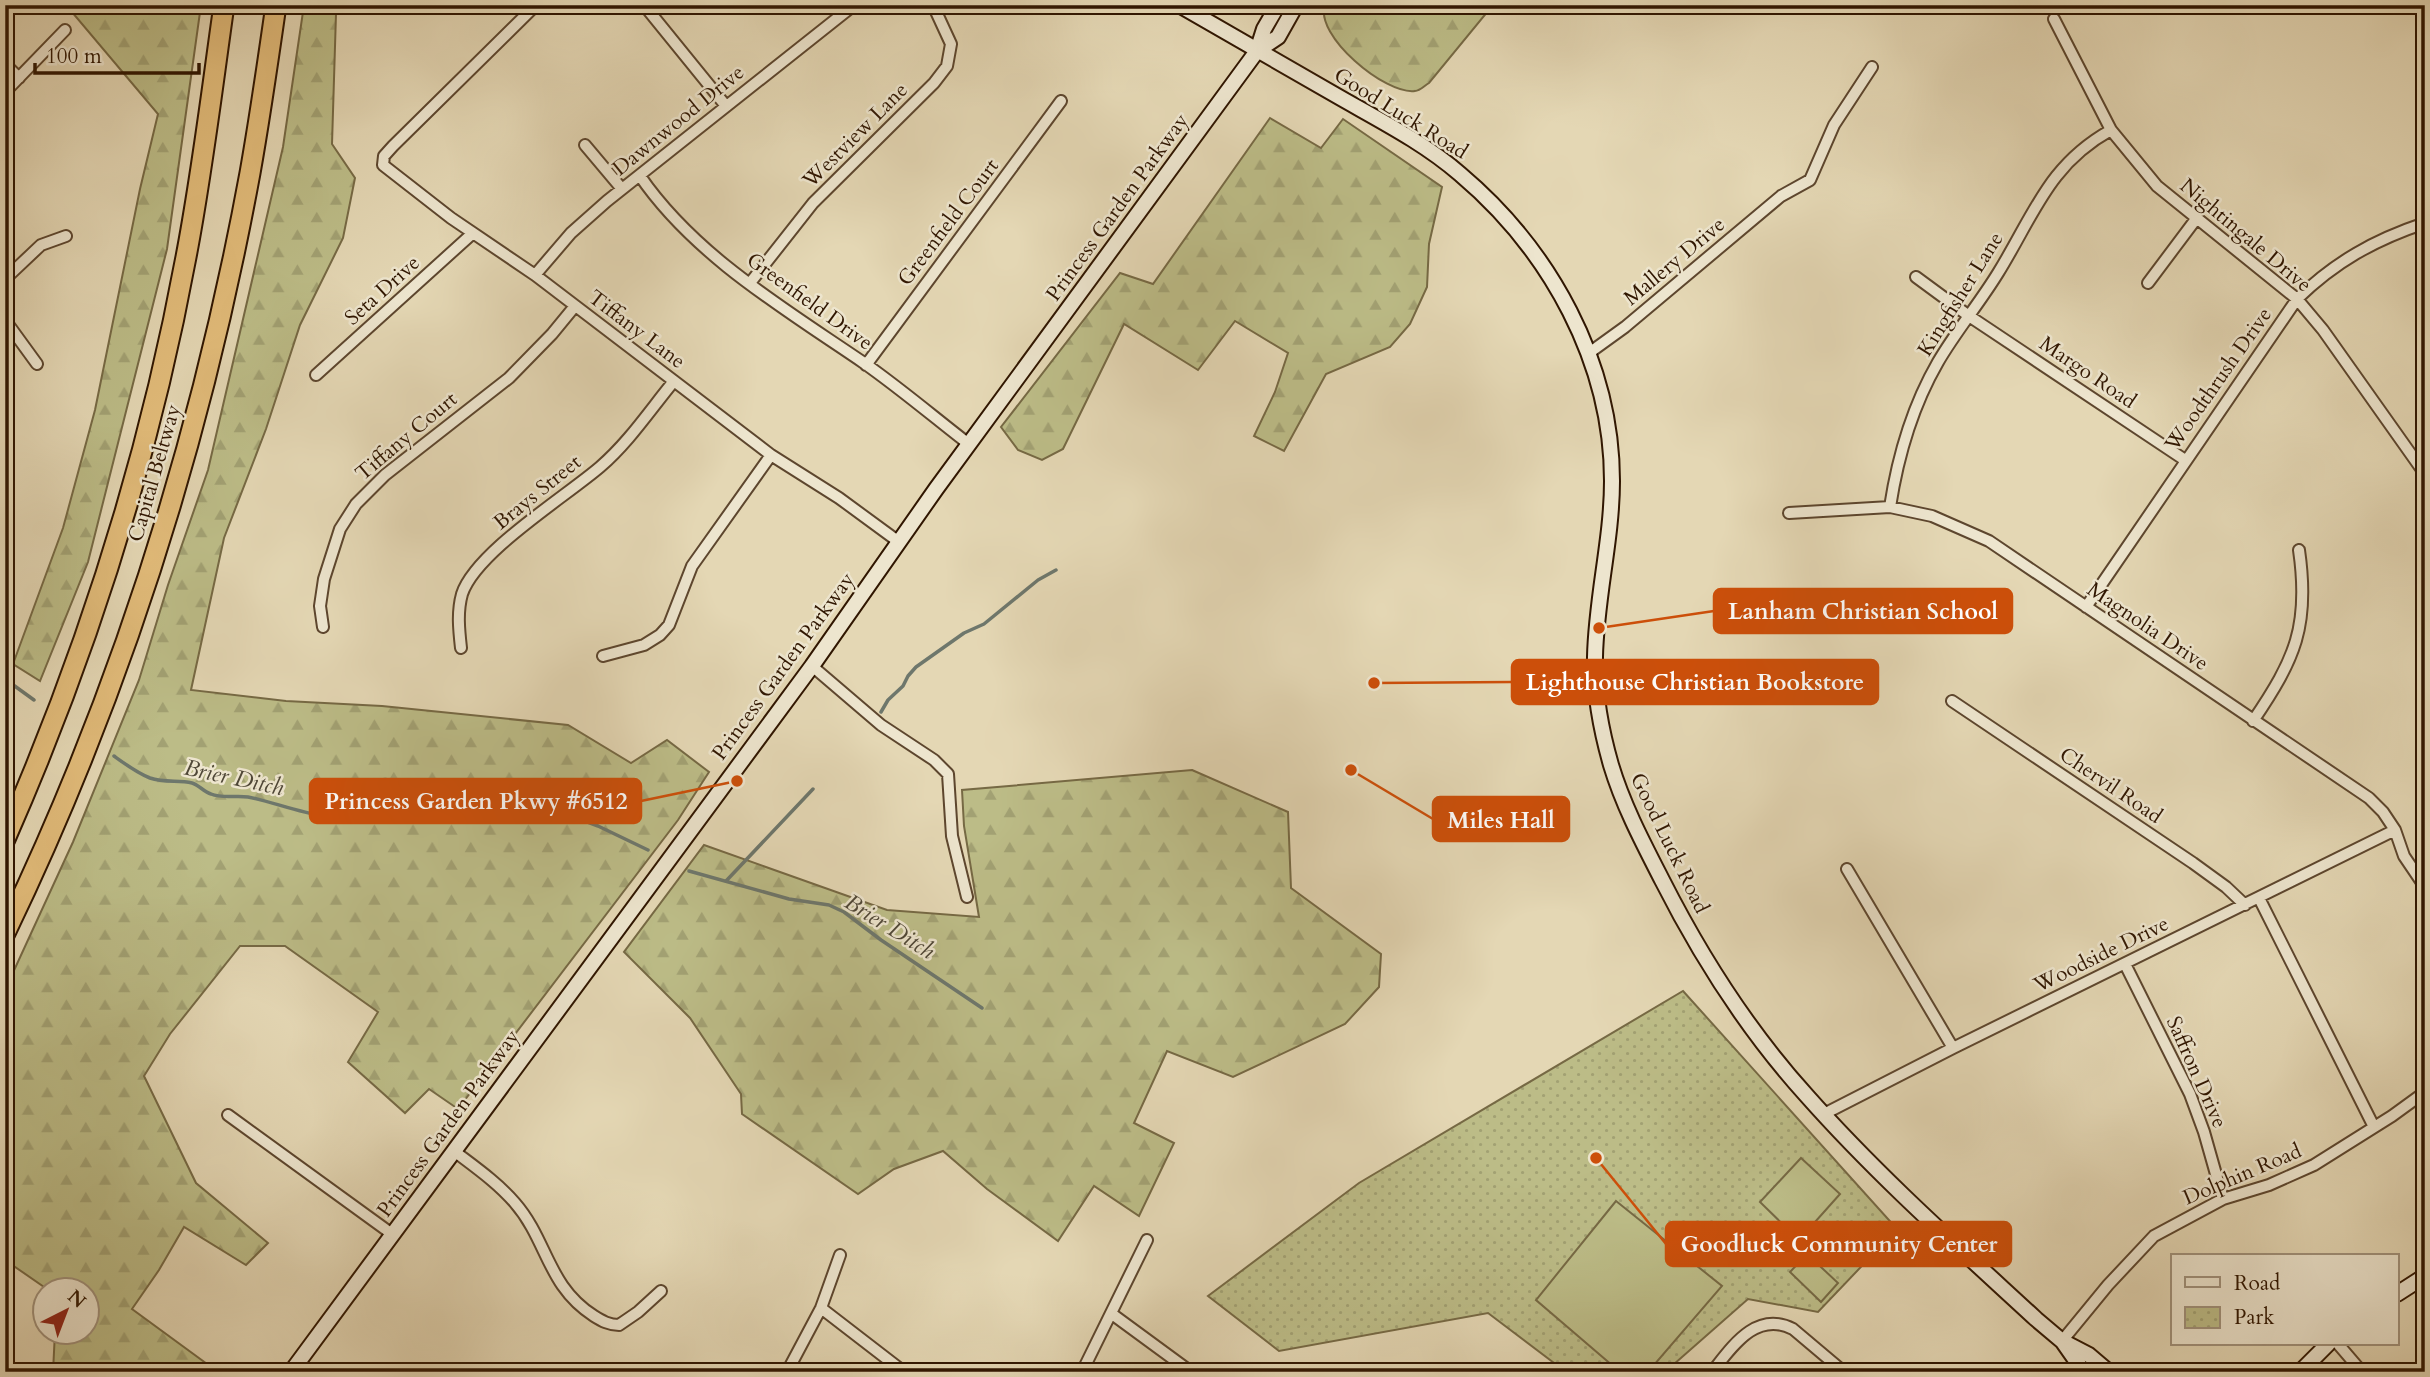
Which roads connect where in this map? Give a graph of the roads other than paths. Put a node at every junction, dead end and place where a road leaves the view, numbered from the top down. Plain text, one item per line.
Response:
1 (224, 5) edge
2 (276, 5) edge
3 (536, 5) edge
4 (644, 5) edge
5 (833, 5) edge
6 (854, 5) edge
7 (933, 5) edge
8 (1179, 5) edge
9 (1278, 5) edge
10 (1296, 5) edge
11 (841, 15) junction
12 (2054, 19) dead end
13 (65, 30) dead end
14 (1257, 51) junction
15 (5, 64) edge
16 (1872, 67) dead end
17 (19, 78) junction
18 (5, 92) edge
19 (1061, 102) dead end
20 (726, 106) junction
21 (2111, 130) junction
22 (585, 145) dead end
23 (640, 176) junction
24 (622, 189) junction
25 (2196, 219) junction
26 (2425, 223) edge
27 (473, 233) junction
28 (66, 236) dead end
29 (535, 275) junction
30 (1916, 277) dead end
31 (5, 279) edge
32 (750, 283) junction
33 (2148, 283) dead end
34 (2297, 299) junction
35 (575, 306) junction
36 (1969, 316) junction
37 (5, 320) edge
38 (1589, 353) junction
39 (37, 364) dead end
40 (866, 365) junction
41 (316, 375) dead end
42 (674, 381) junction
43 (970, 445) junction
44 (771, 454) junction
45 (2185, 460) junction
46 (2425, 474) edge
47 (1890, 507) junction
48 (1789, 513) dead end
49 (899, 542) junction
50 (2299, 550) dead end
51 (2086, 607) junction
52 (323, 627) dead end
53 (461, 648) dead end
54 (603, 656) dead end
55 (812, 666) junction
56 (1952, 701) dead end
57 (2253, 721) junction
58 (2395, 830) junction
59 (5, 839) edge
60 (1847, 869) dead end
61 (2425, 887) edge
62 (967, 897) dead end
63 (2259, 898) junction
64 (2245, 905) junction
65 (5, 933) edge
66 (2125, 964) junction
67 (1953, 1048) junction
68 (2425, 1092) edge
69 (1824, 1114) junction
70 (228, 1115) dead end
71 (2374, 1127) junction
72 (454, 1151) junction
73 (2223, 1199) junction
74 (392, 1234) junction
75 (1147, 1241) dead end
76 (840, 1255) dead end
77 (2425, 1276) edge
78 (661, 1291) dead end
79 (2398, 1293) edge
80 (821, 1308) junction
81 (1112, 1314) junction
82 (2062, 1341) junction
83 (2326, 1346) edge
84 (2340, 1346) edge
85 (291, 1372) edge
86 (787, 1372) edge
87 (904, 1372) edge
88 (1082, 1372) edge
89 (1191, 1372) edge
90 (1712, 1372) edge
91 (1844, 1372) edge
92 (2084, 1372) edge
93 (2109, 1372) edge
94 (2300, 1372) edge
95 (2362, 1372) edge

1 - 59 highway, Capital Beltway
2 - 65 highway, Capital Beltway
3 - 27 street, Tiffany Lane
4 - 20 street
5 - 11 street
6 - 11 street, Dawnwood Drive
7 - 32 street, Westview Lane
8 - 14 street, Good Luck Road
9 - 14 street
10 - 14 street
11 - 20 street, Dawnwood Drive
12 - 21 street, Nightingale Drive
13 - 17 street
14 - 38 street, Good Luck Road
14 - 43 street, Princess Garden Parkway
15 - 17 street
16 - 38 street, Mallery Drive
17 - 18 street
19 - 40 street, Greenfield Court
20 - 23 street, Dawnwood Drive
21 - 25 street, Nightingale Drive
21 - 36 street, Kingfisher Lane
22 - 24 street
23 - 24 street, Dawnwood Drive
23 - 32 street, Greenfield Drive
24 - 29 street, Dawnwood Drive
25 - 33 street
25 - 34 street, Nightingale Drive
26 - 34 street, Woodthrush Drive
27 - 29 street, Tiffany Lane
27 - 41 street, Seta Drive
28 - 31 street
29 - 35 street, Tiffany Lane
30 - 36 street, Margo Road
32 - 40 street, Greenfield Drive
34 - 45 street, Woodthrush Drive
34 - 46 street, Nightingale Drive
35 - 42 street, Tiffany Lane
35 - 52 street, Tiffany Court
36 - 45 street, Margo Road
36 - 47 street, Kingfisher Lane
37 - 39 street
38 - 69 street, Good Luck Road
40 - 43 street, Greenfield Drive
42 - 44 street, Tiffany Lane
42 - 53 street, Brays Street
43 - 49 street, Princess Garden Parkway
44 - 49 street, Tiffany Lane
44 - 54 street
45 - 51 street, Woodthrush Drive
47 - 48 street, Magnolia Drive
47 - 51 street, Magnolia Drive
49 - 55 street, Princess Garden Parkway
50 - 57 street
51 - 57 street, Magnolia Drive
55 - 62 street
55 - 72 street, Princess Garden Parkway
56 - 64 street, Chervil Road
57 - 58 street, Magnolia Drive
58 - 61 street, Magnolia Drive
58 - 63 street, Woodside Drive
60 - 67 street
63 - 64 street, Woodside Drive
63 - 71 street
64 - 66 street, Woodside Drive
66 - 67 street, Woodside Drive
66 - 73 street, Saffron Drive
67 - 69 street, Woodside Drive
68 - 71 street, Dolphin Road
69 - 82 street, Good Luck Road
70 - 74 street
71 - 73 street, Dolphin Road
72 - 74 street, Princess Garden Parkway
72 - 78 street
73 - 82 street, Dolphin Road
74 - 85 street, Princess Garden Parkway
75 - 81 street
76 - 80 street
77 - 79 street
80 - 86 street
80 - 87 street
81 - 88 street
81 - 89 street
82 - 92 street, Good Luck Road
82 - 93 street, Good Luck Road
83 - 94 street
84 - 95 street
90 - 91 street

